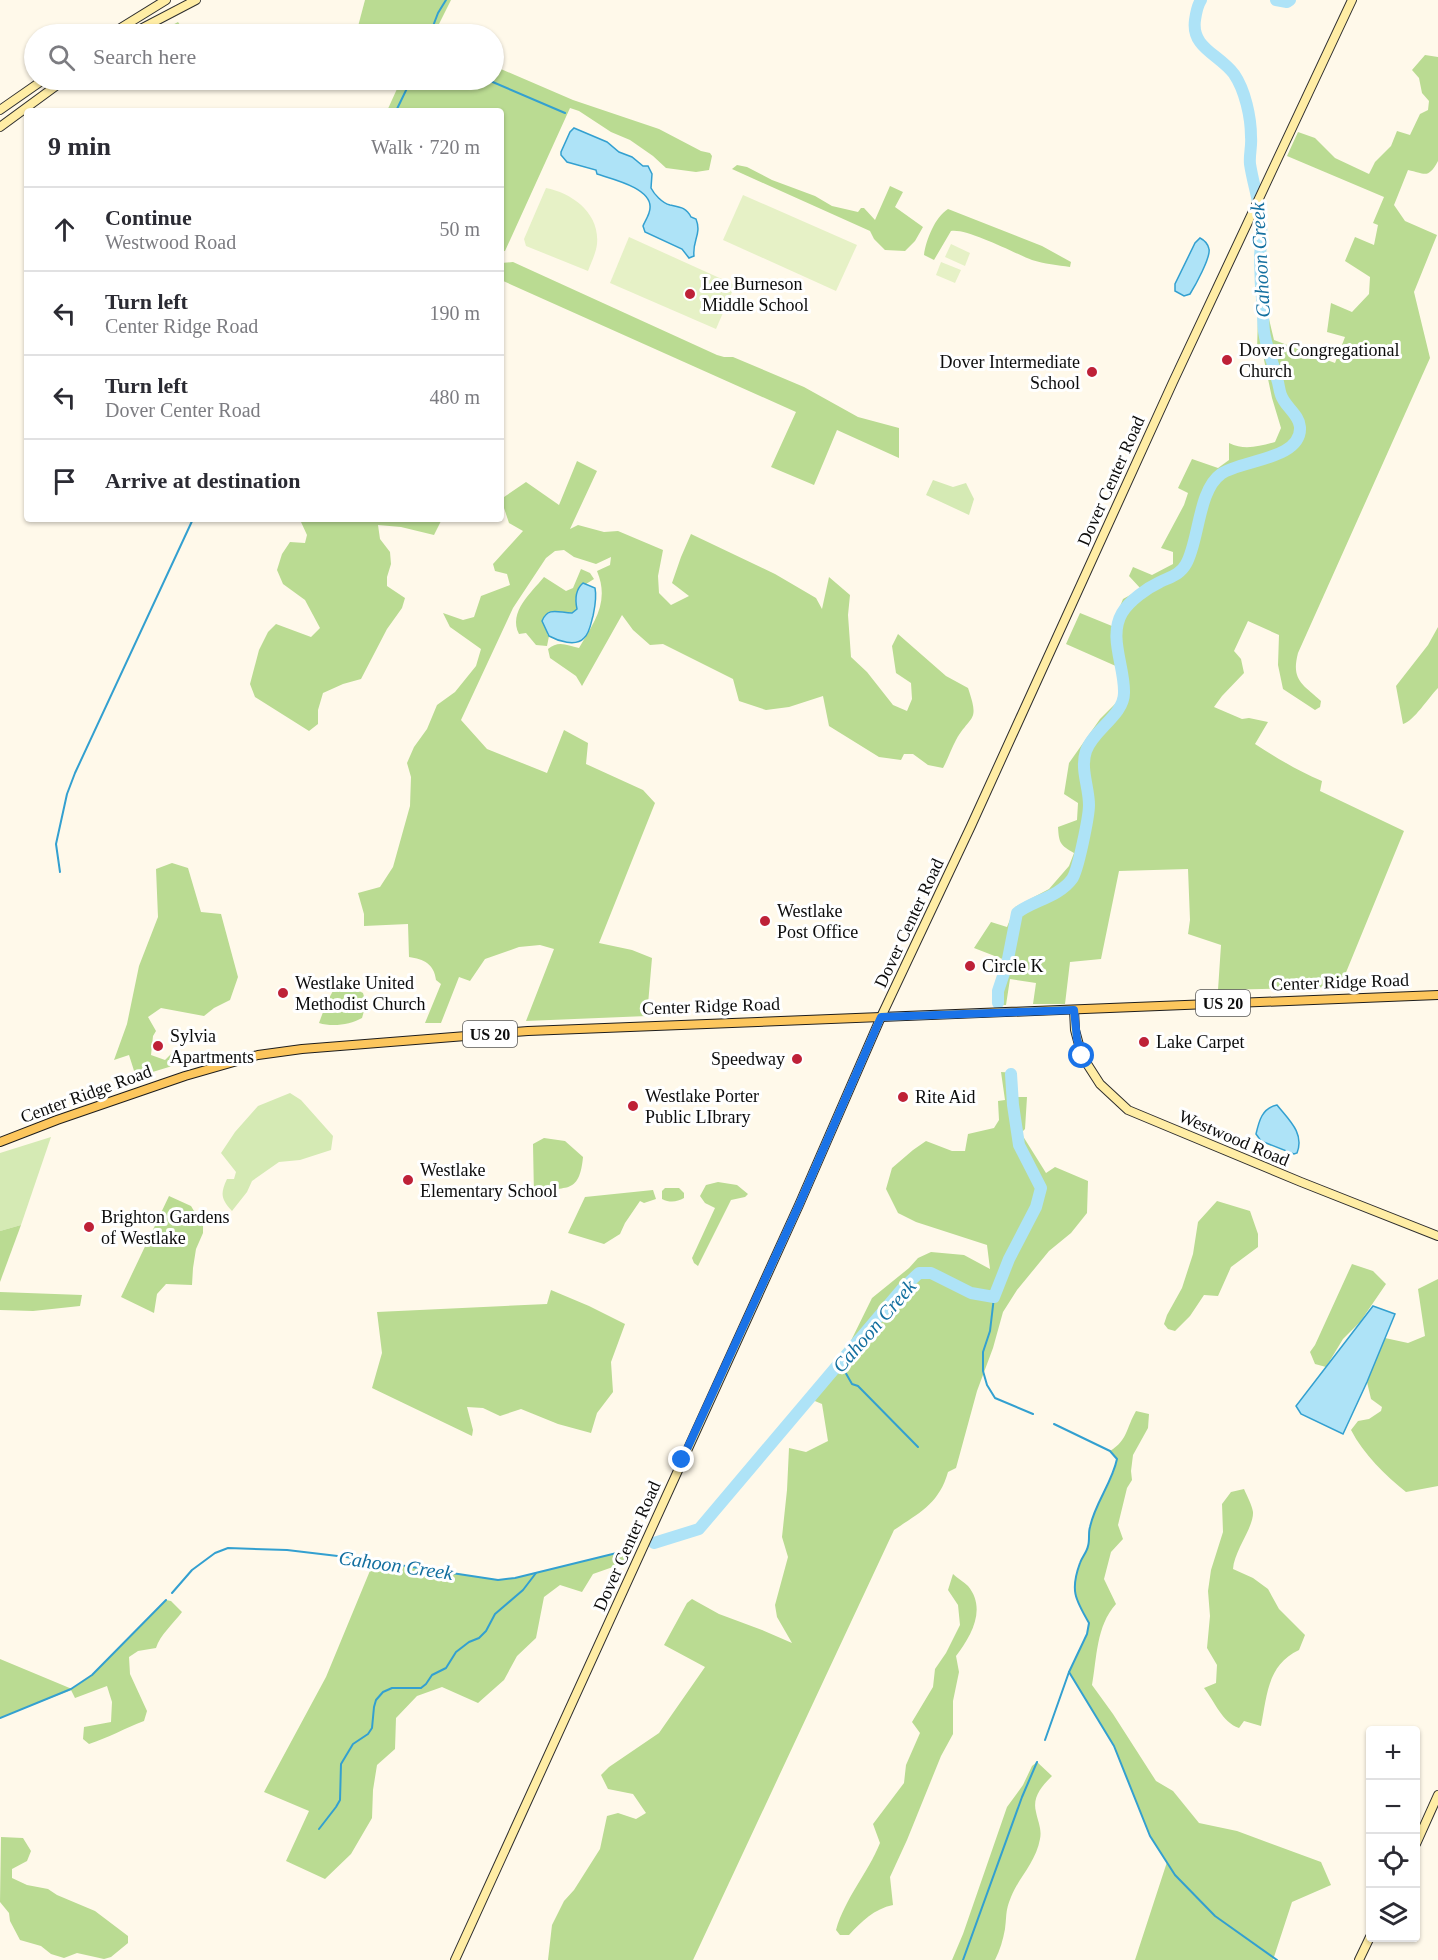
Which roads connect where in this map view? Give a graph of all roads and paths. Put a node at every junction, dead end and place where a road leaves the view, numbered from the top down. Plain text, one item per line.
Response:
1 (166, 0) edge
2 (196, 0) edge
3 (1352, 0) edge
4 (127, 24) edge
5 (150, 24) edge
6 (29, 90) edge
7 (50, 90) edge
8 (26, 108) edge
9 (24, 109) edge
10 (0, 110) edge
11 (0, 127) edge
12 (1438, 995) edge
13 (1074, 1010) junction
14 (881, 1017) junction
15 (0, 1142) edge
16 (1438, 1236) edge
17 (1438, 1795) edge
18 (1420, 1835) edge
19 (1368, 1942) edge
20 (455, 1960) edge
21 (1359, 1960) edge

1 - 4 street
2 - 5 street
3 - 14 street, Dover Center Road
6 - 10 street
7 - 8 street
9 - 11 street
12 - 13 main road, Center Ridge Road / US 20
13 - 14 main road, Center Ridge Road / US 20
13 - 16 street, Westwood Road
14 - 15 main road, Center Ridge Road / US 20
14 - 20 street, Dover Center Road
17 - 18 street
19 - 21 street

